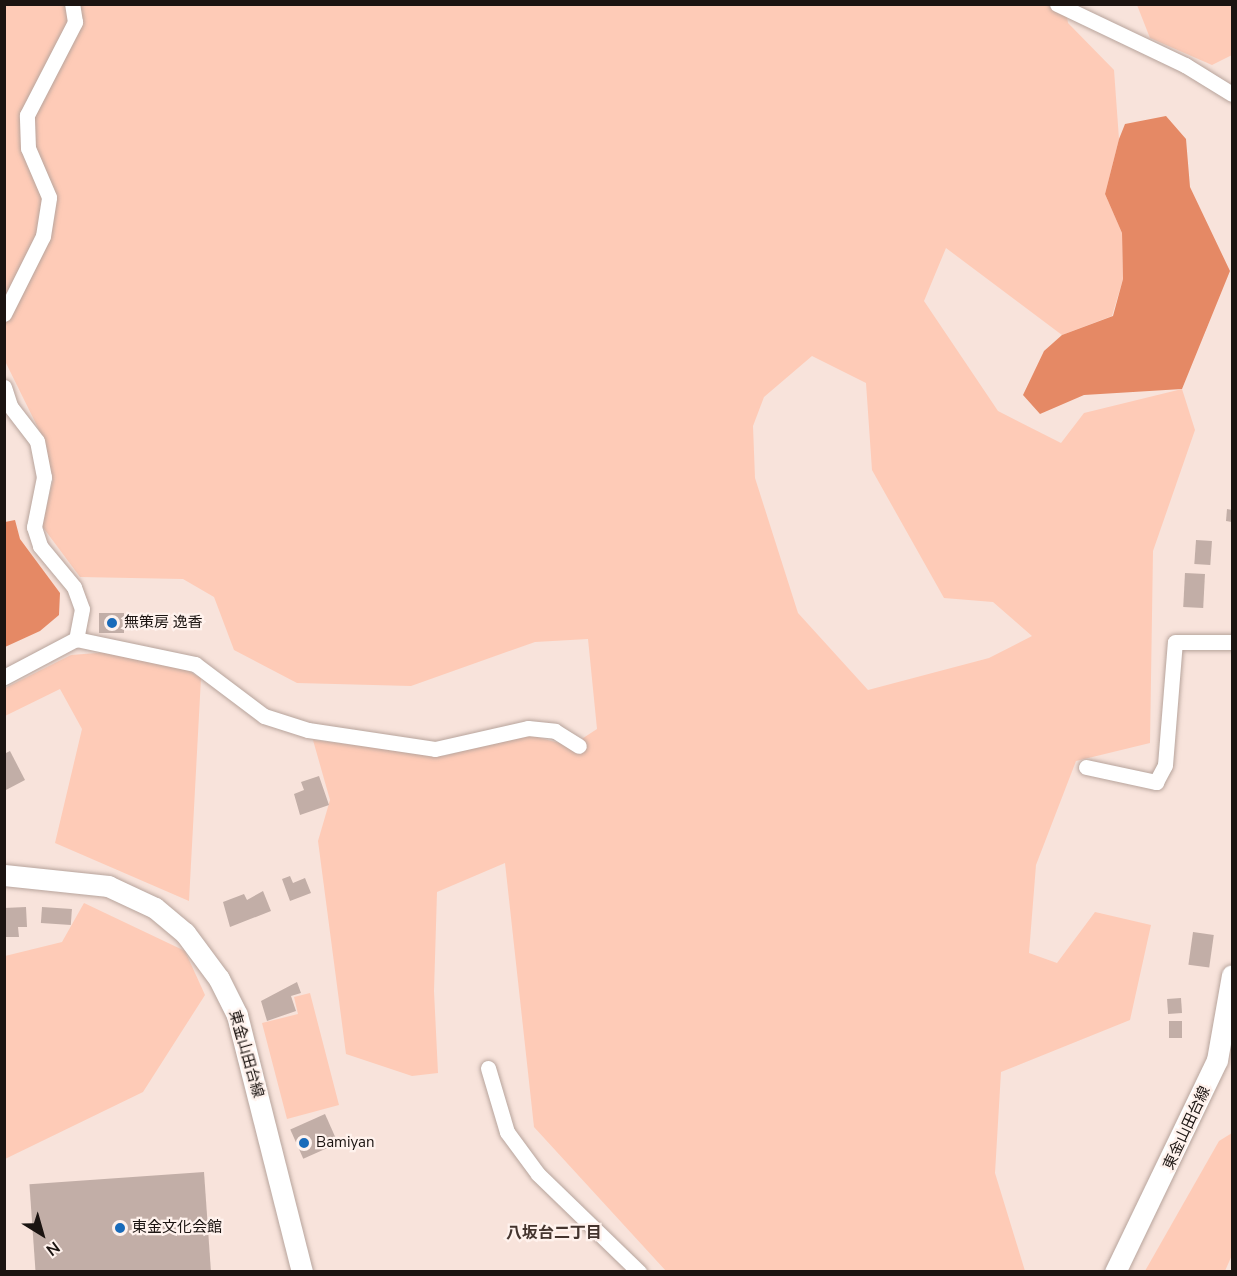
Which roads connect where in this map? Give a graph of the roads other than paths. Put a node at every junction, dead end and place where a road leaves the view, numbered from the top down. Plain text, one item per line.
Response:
1 (72, 4) edge
2 (1057, 4) edge
3 (1233, 94) edge
4 (4, 314) edge
5 (4, 387) edge
6 (76, 639) junction
7 (1233, 642) edge
8 (4, 677) edge
9 (579, 746) dead end
10 (1086, 766) dead end
11 (4, 875) edge
12 (1233, 975) edge
13 (488, 1068) dead end
14 (302, 1272) edge
15 (639, 1272) edge
16 (1115, 1272) edge

1 - 4 street
2 - 3 street
5 - 6 street
6 - 8 street
6 - 9 street
7 - 10 street
11 - 14 main road, 東金山田台線
12 - 16 main road, 東金山田台線
13 - 15 street

